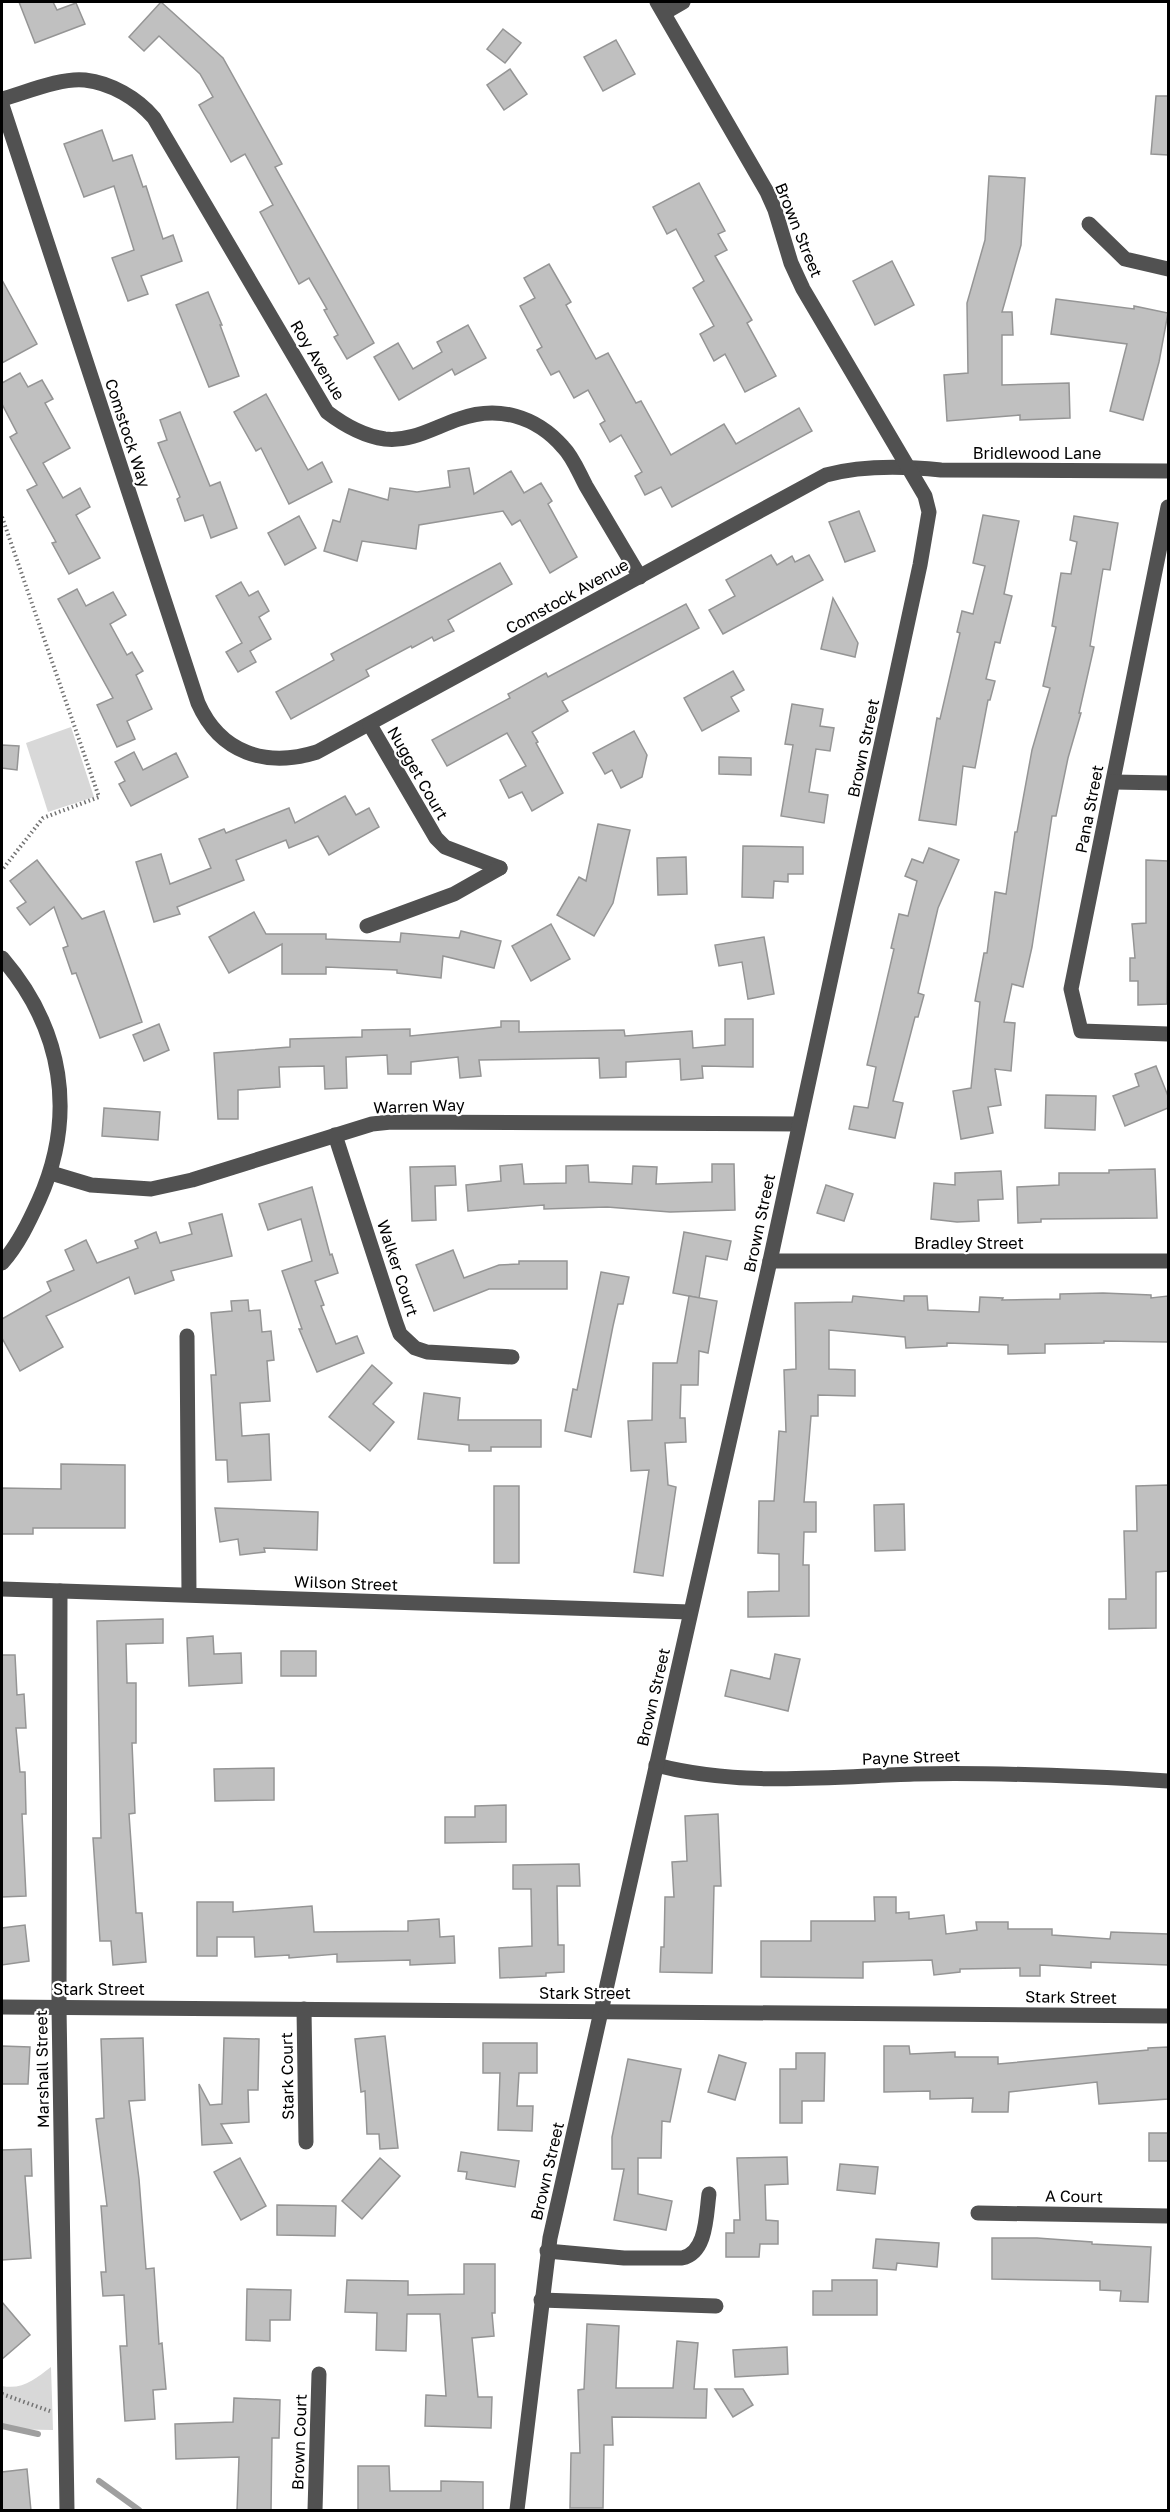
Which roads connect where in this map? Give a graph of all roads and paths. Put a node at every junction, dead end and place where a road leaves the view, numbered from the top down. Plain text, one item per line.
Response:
1 (684, 2) edge
2 (660, 7) edge
3 (2, 99) edge
4 (2, 105) edge
5 (1089, 224) dead end
6 (1168, 269) edge
7 (906, 466) junction
8 (1168, 471) edge
9 (1168, 507) edge
10 (2, 517) edge
11 (640, 577) junction
12 (370, 725) junction
13 (248, 753) joint
14 (1113, 782) junction
15 (1168, 783) edge
16 (2, 870) edge
17 (367, 926) dead end
18 (2, 958) edge
19 (1168, 1034) edge
20 (799, 1124) junction
21 (335, 1135) junction
22 (51, 1173) junction
23 (770, 1261) junction
24 (1168, 1261) edge
25 (2, 1263) edge
26 (187, 1336) dead end
27 (512, 1357) dead end
28 (2, 1589) edge
29 (60, 1591) junction
30 (189, 1594) junction
31 (690, 1612) junction
32 (656, 1764) junction
33 (1168, 1781) edge
34 (2, 2007) edge
35 (59, 2007) junction
36 (304, 2009) junction
37 (601, 2011) junction
38 (1168, 2016) edge
39 (306, 2142) dead end
40 (709, 2194) dead end
41 (978, 2213) dead end
42 (1168, 2216) edge
43 (548, 2251) junction
44 (541, 2300) junction
45 (716, 2306) dead end
46 (319, 2374) dead end
47 (2, 2394) edge
48 (65, 2412) junction
49 (67, 2511) edge
50 (315, 2511) edge
51 (517, 2511) edge

1 - 2 street
2 - 7 street, Brown Street
3 - 11 street, Roy Avenue
4 - 13 street, Comstock Way
5 - 6 street
7 - 8 street, Bridlewood Lane
7 - 11 street, Comstock Avenue
7 - 20 street, Brown Street
9 - 14 street, Pana Street
10 - 16 path
11 - 12 street, Comstock Avenue
12 - 13 street, Comstock Avenue
12 - 17 street, Nugget Court
14 - 15 street
14 - 19 street, Pana Street
18 - 22 street
20 - 21 street, Warren Way
20 - 23 street, Brown Street
21 - 22 street, Warren Way
21 - 27 street, Walker Court
22 - 25 street
23 - 24 street, Bradley Street
23 - 31 street, Brown Street
26 - 30 street
28 - 29 street, Wilson Street
29 - 30 street, Wilson Street
29 - 35 street, Marshall Street
30 - 31 street, Wilson Street
31 - 32 street, Brown Street
32 - 33 street, Payne Street
32 - 37 street, Brown Street
34 - 35 street, Stark Street
35 - 36 street, Stark Street
35 - 48 street, Marshall Street
36 - 37 street, Stark Street
36 - 39 street, Stark Court
37 - 38 street, Stark Street
37 - 43 street, Brown Street
40 - 43 street
41 - 42 street, A Court
43 - 44 street, Brown Street
44 - 45 street
44 - 51 street, Brown Street
46 - 50 street, Brown Court
47 - 48 path
48 - 49 street, Marshall Street

